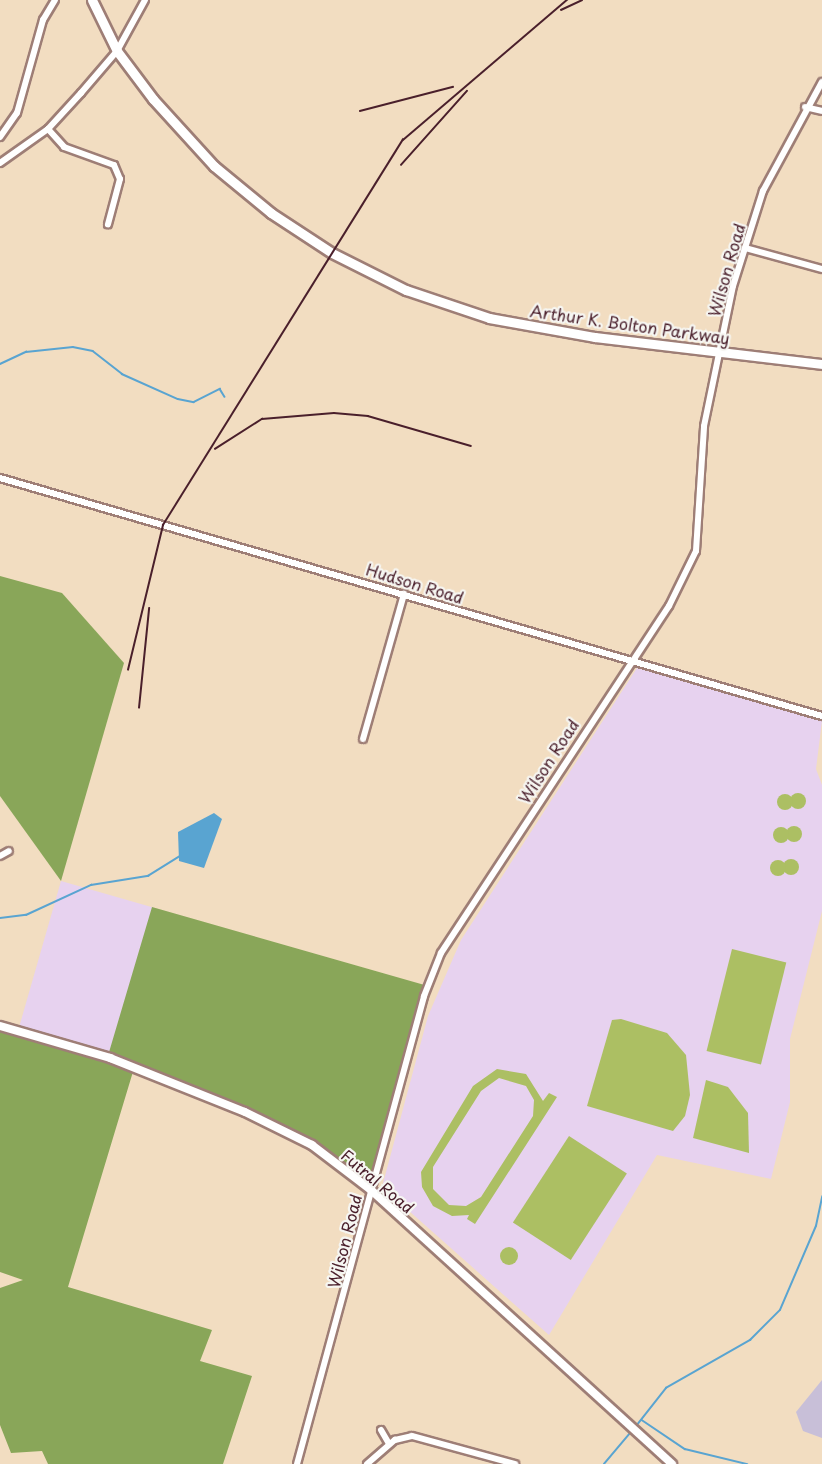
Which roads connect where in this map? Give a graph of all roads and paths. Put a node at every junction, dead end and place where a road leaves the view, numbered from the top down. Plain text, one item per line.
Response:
1 (55, 0) edge
2 (92, 0) edge
3 (146, 0) edge
4 (117, 51) junction
5 (822, 82) edge
6 (805, 107) junction
7 (822, 111) edge
8 (48, 129) junction
9 (0, 137) edge
10 (0, 163) edge
11 (108, 224) dead end
12 (745, 248) junction
13 (822, 269) edge
14 (718, 351) junction
15 (822, 364) edge
16 (0, 478) edge
17 (404, 594) junction
18 (633, 661) junction
19 (822, 716) edge
20 (363, 739) dead end
21 (9, 851) dead end
22 (0, 856) edge
23 (0, 1026) edge
24 (371, 1190) junction
25 (381, 1430) dead end
26 (389, 1444) junction
27 (297, 1464) edge
28 (367, 1464) edge
29 (515, 1464) edge
30 (672, 1464) edge

1 - 9 street
2 - 4 main road, Arthur K. Bolton Parkway
3 - 4 street
4 - 8 street
4 - 14 main road, Arthur K. Bolton Parkway
5 - 6 street, Wilson Road
6 - 7 street
6 - 12 street, Wilson Road
8 - 10 street
8 - 11 street
12 - 13 street
12 - 14 street, Wilson Road
14 - 15 main road, Arthur K. Bolton Parkway
14 - 18 street, Wilson Road
16 - 17 street, Hudson Road
17 - 18 street, Hudson Road
17 - 20 street
18 - 19 street, Hudson Road
18 - 24 street, Wilson Road
21 - 22 street
23 - 24 street, Futral Road
24 - 27 street, Wilson Road
24 - 30 street, Futral Road
25 - 26 street
26 - 28 street
26 - 29 street

